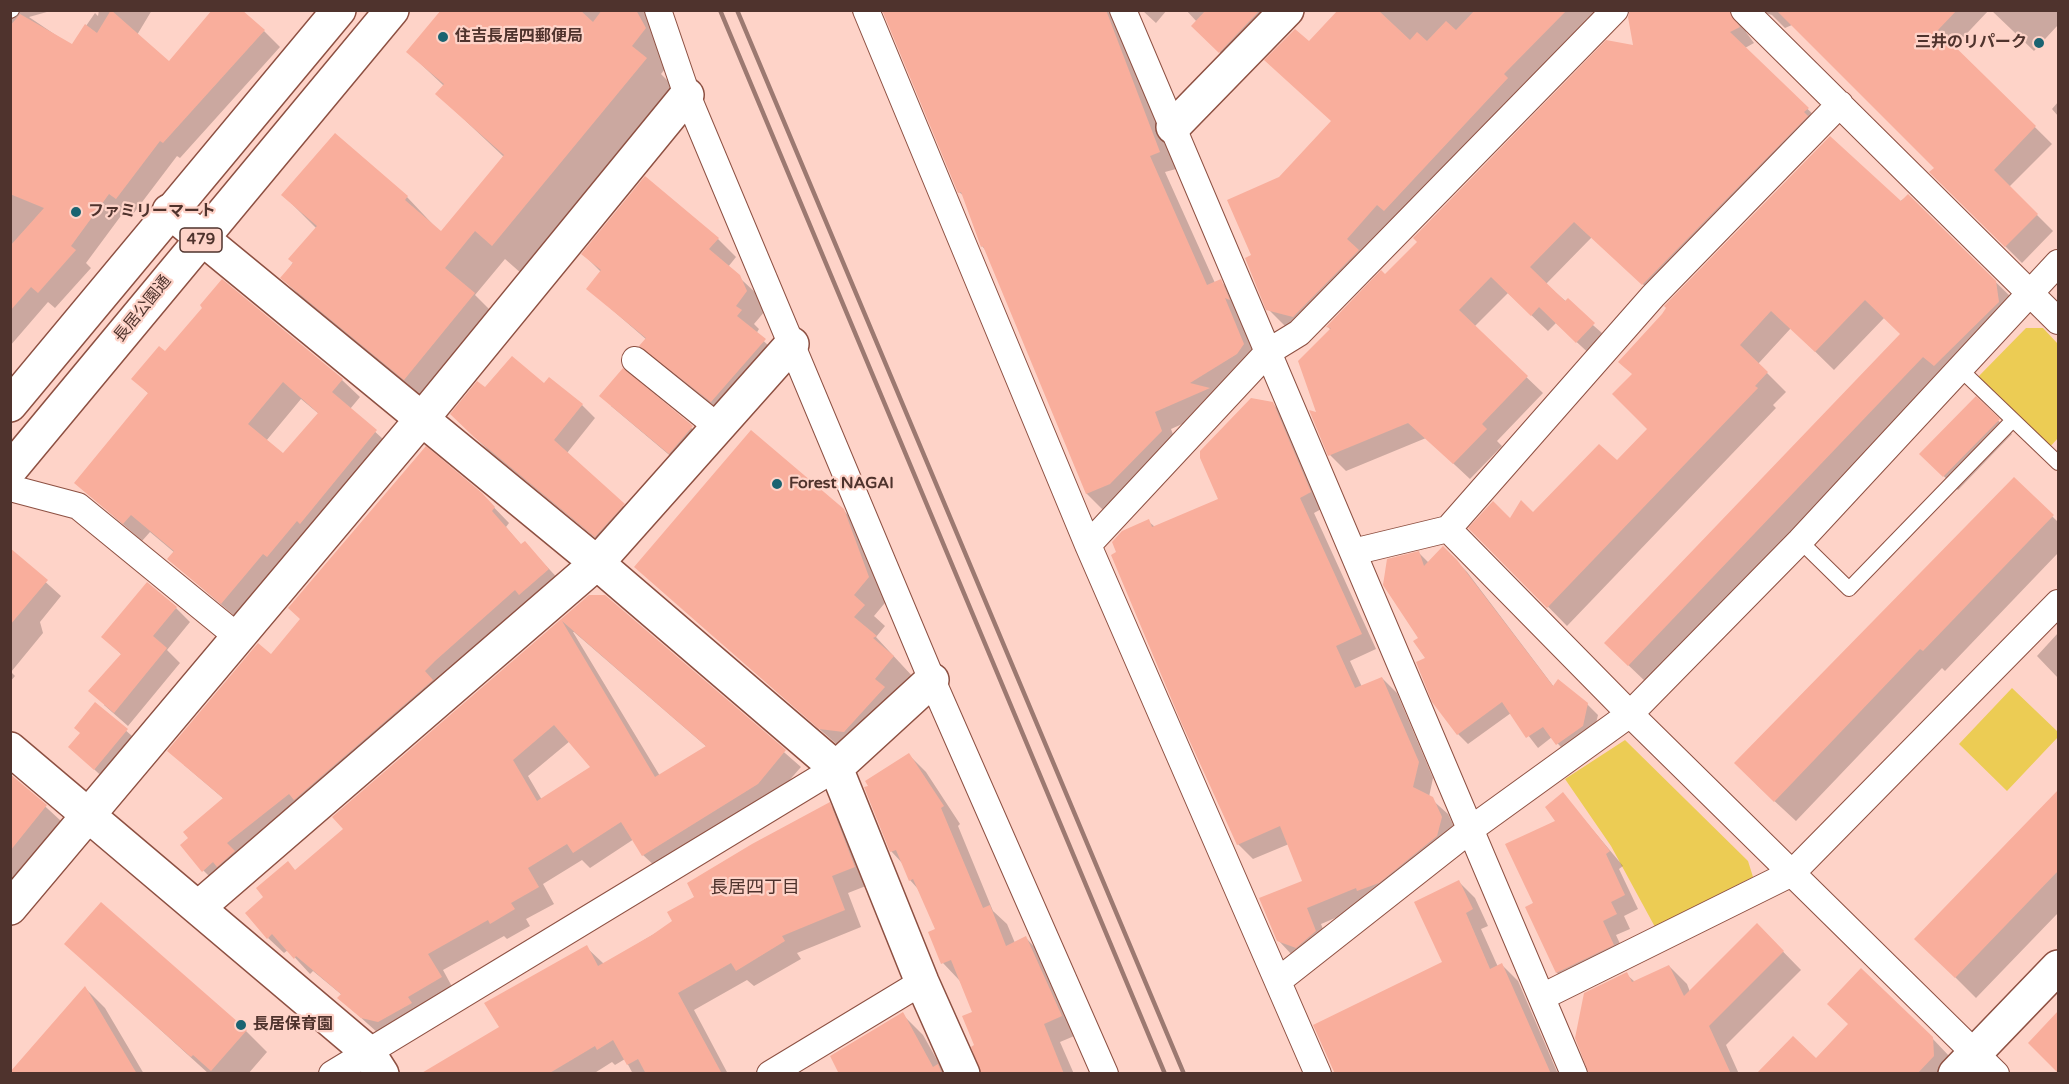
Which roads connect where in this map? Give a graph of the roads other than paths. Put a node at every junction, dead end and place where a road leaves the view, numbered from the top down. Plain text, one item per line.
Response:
1 (392, 10) edge
2 (658, 10) edge
3 (866, 10) edge
4 (1123, 10) edge
5 (1287, 10) edge
6 (1615, 10) edge
7 (1744, 10) edge
8 (334, 12) edge
9 (687, 95) junction
10 (1840, 104) junction
11 (1173, 127) junction
12 (169, 211) junction
13 (202, 238) junction
14 (2058, 262) edge
15 (2029, 292) junction
16 (2058, 321) edge
17 (792, 344) junction
18 (1268, 352) junction
19 (635, 360) dead end
20 (1960, 369) junction
21 (10, 405) edge
22 (421, 420) junction
23 (2013, 420) junction
24 (718, 427) junction
25 (2058, 463) edge
26 (10, 470) edge
27 (10, 488) edge
28 (1448, 529) junction
29 (1800, 541) junction
30 (1088, 545) junction
31 (1353, 552) junction
32 (597, 563) junction
33 (2058, 603) edge
34 (238, 637) junction
35 (932, 680) junction
36 (1630, 714) junction
37 (10, 748) edge
38 (837, 768) junction
39 (90, 814) junction
40 (1471, 829) junction
41 (1792, 873) junction
42 (198, 907) junction
43 (10, 908) edge
44 (2058, 967) edge
45 (1278, 981) junction
46 (922, 982) junction
47 (1542, 998) junction
48 (375, 1063) edge
49 (1975, 1067) edge
50 (332, 1074) edge
51 (770, 1074) edge
52 (963, 1074) edge
53 (1105, 1074) edge
54 (1318, 1074) edge
55 (1574, 1074) edge

1 - 13 main road, 長居公園通 / 479
2 - 9 street
3 - 30 street
4 - 11 street
5 - 11 main road
6 - 18 street
7 - 10 street
8 - 12 main road, 479
9 - 17 street
9 - 22 main road
10 - 15 street
10 - 28 street
11 - 18 street
12 - 13 main road
12 - 21 main road, 479
13 - 22 main road
13 - 26 main road, 長居公園通 / 479
14 - 15 street
15 - 16 street
15 - 20 street
17 - 24 main road
17 - 35 street
18 - 30 street
18 - 31 street
19 - 24 street
20 - 23 lane
20 - 29 street
22 - 32 main road
22 - 34 main road
23 - 25 lane
23 - 29 lane
24 - 32 main road
27 - 34 street
28 - 31 street
28 - 36 street
29 - 36 street
30 - 45 street
31 - 40 street
32 - 38 main road
32 - 42 main road
33 - 41 street
34 - 39 main road
35 - 38 main road
35 - 53 street
36 - 40 street
36 - 41 street
37 - 39 main road
38 - 46 main road
38 - 48 street
39 - 42 main road
39 - 43 main road
40 - 45 street
40 - 47 street
41 - 47 street
41 - 49 street
42 - 48 main road
44 - 49 main road
45 - 54 street
46 - 51 street
46 - 52 main road
47 - 55 street
48 - 50 street

